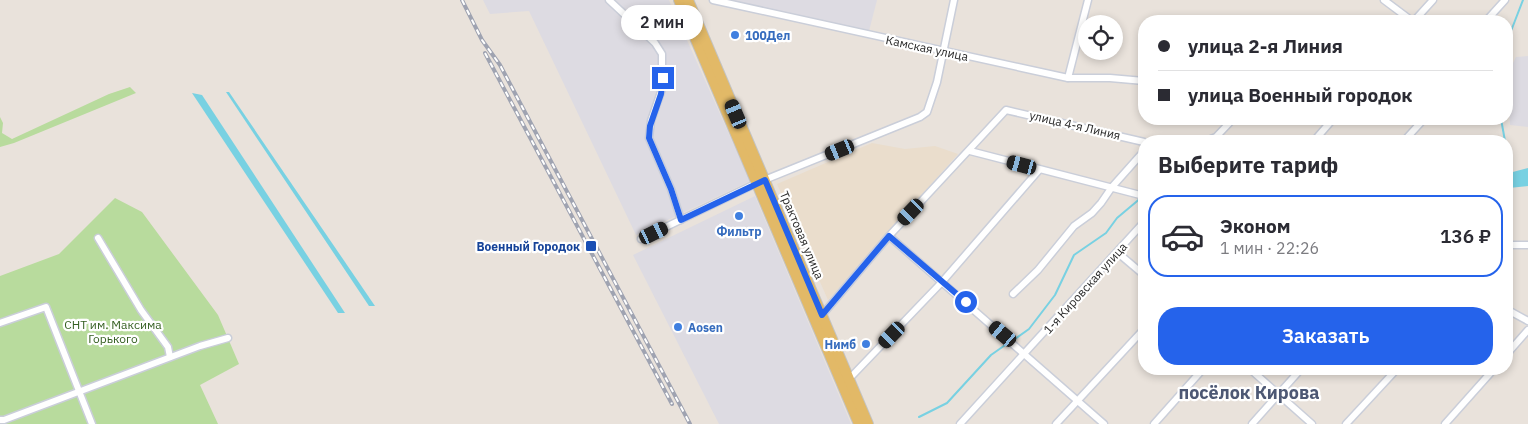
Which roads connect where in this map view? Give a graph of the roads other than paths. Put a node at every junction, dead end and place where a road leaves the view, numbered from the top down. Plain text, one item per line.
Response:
1 (609, 0) edge
2 (678, 0) edge
3 (688, 0) edge
4 (713, 0) edge
5 (954, 0) edge
6 (1088, 0) edge
7 (1384, 0) edge
8 (1433, 0) edge
9 (1505, 0) edge
10 (1405, 15) edge
11 (1419, 15) edge
12 (1491, 15) edge
13 (943, 51) junction
14 (1068, 78) junction
15 (1138, 80) edge
16 (1227, 125) edge
17 (1328, 125) edge
18 (1419, 125) edge
19 (1218, 135) edge
20 (1319, 135) edge
21 (1409, 135) edge
22 (1138, 141) edge
23 (970, 151) junction
24 (1138, 159) edge
25 (1039, 170) junction
26 (761, 182) junction
27 (1112, 187) junction
28 (1138, 194) edge
29 (681, 220) junction
30 (1138, 229) edge
31 (889, 236) junction
32 (98, 238) dead end
33 (641, 239) dead end
34 (1513, 245) edge
35 (1528, 245) edge
36 (1118, 253) junction
37 (1138, 270) edge
38 (942, 282) junction
39 (1013, 294) dead end
40 (1513, 313) edge
41 (822, 315) junction
42 (1528, 321) edge
43 (0, 323) edge
44 (1528, 330) edge
45 (1138, 335) edge
46 (228, 338) dead end
47 (1513, 347) edge
48 (1025, 354) junction
49 (170, 357) junction
50 (1198, 375) edge
51 (1257, 375) edge
52 (1295, 375) edge
53 (1391, 375) edge
54 (1489, 375) edge
55 (849, 379) junction
56 (79, 392) junction
57 (1278, 394) junction
58 (1078, 400) junction
59 (0, 420) edge
60 (92, 424) edge
61 (858, 424) edge
62 (868, 424) edge
63 (960, 424) edge
64 (1056, 424) edge
65 (1104, 424) edge
66 (1154, 424) edge
67 (1252, 424) edge
68 (1312, 424) edge
69 (1346, 424) edge
70 (1445, 424) edge

1 - 29 street
2 - 26 main road, Трактовая улица
3 - 26 main road, Трактовая улица
4 - 13 street, Камская улица
5 - 13 street
6 - 14 street
7 - 10 street
8 - 11 street
9 - 12 street
13 - 14 street, Камская улица
13 - 26 street
14 - 15 street, Камская улица
16 - 19 street
17 - 20 street
18 - 21 street
22 - 23 street, улица 4-я Линия
23 - 25 street
23 - 31 street
24 - 27 street
25 - 27 street
25 - 38 street
26 - 29 street
26 - 41 main road, Трактовая улица
26 - 61 main road, Трактовая улица
27 - 28 street
27 - 39 street
29 - 33 street
30 - 36 street, 1-я Кировская улица
31 - 38 street
31 - 41 street
32 - 49 street
34 - 35 street
36 - 37 street
36 - 48 street, 1-я Кировская улица
38 - 48 street
38 - 55 street
40 - 42 street
41 - 55 main road, Трактовая улица
43 - 56 street
44 - 47 street
45 - 58 street
46 - 49 street
48 - 58 street
48 - 63 street, 1-я Кировская улица
49 - 56 street
50 - 66 street
51 - 57 street
52 - 57 street
53 - 69 street
54 - 70 street
55 - 62 main road, Трактовая улица
56 - 59 street
56 - 60 street
57 - 67 street
57 - 68 street
58 - 64 street
58 - 65 street

